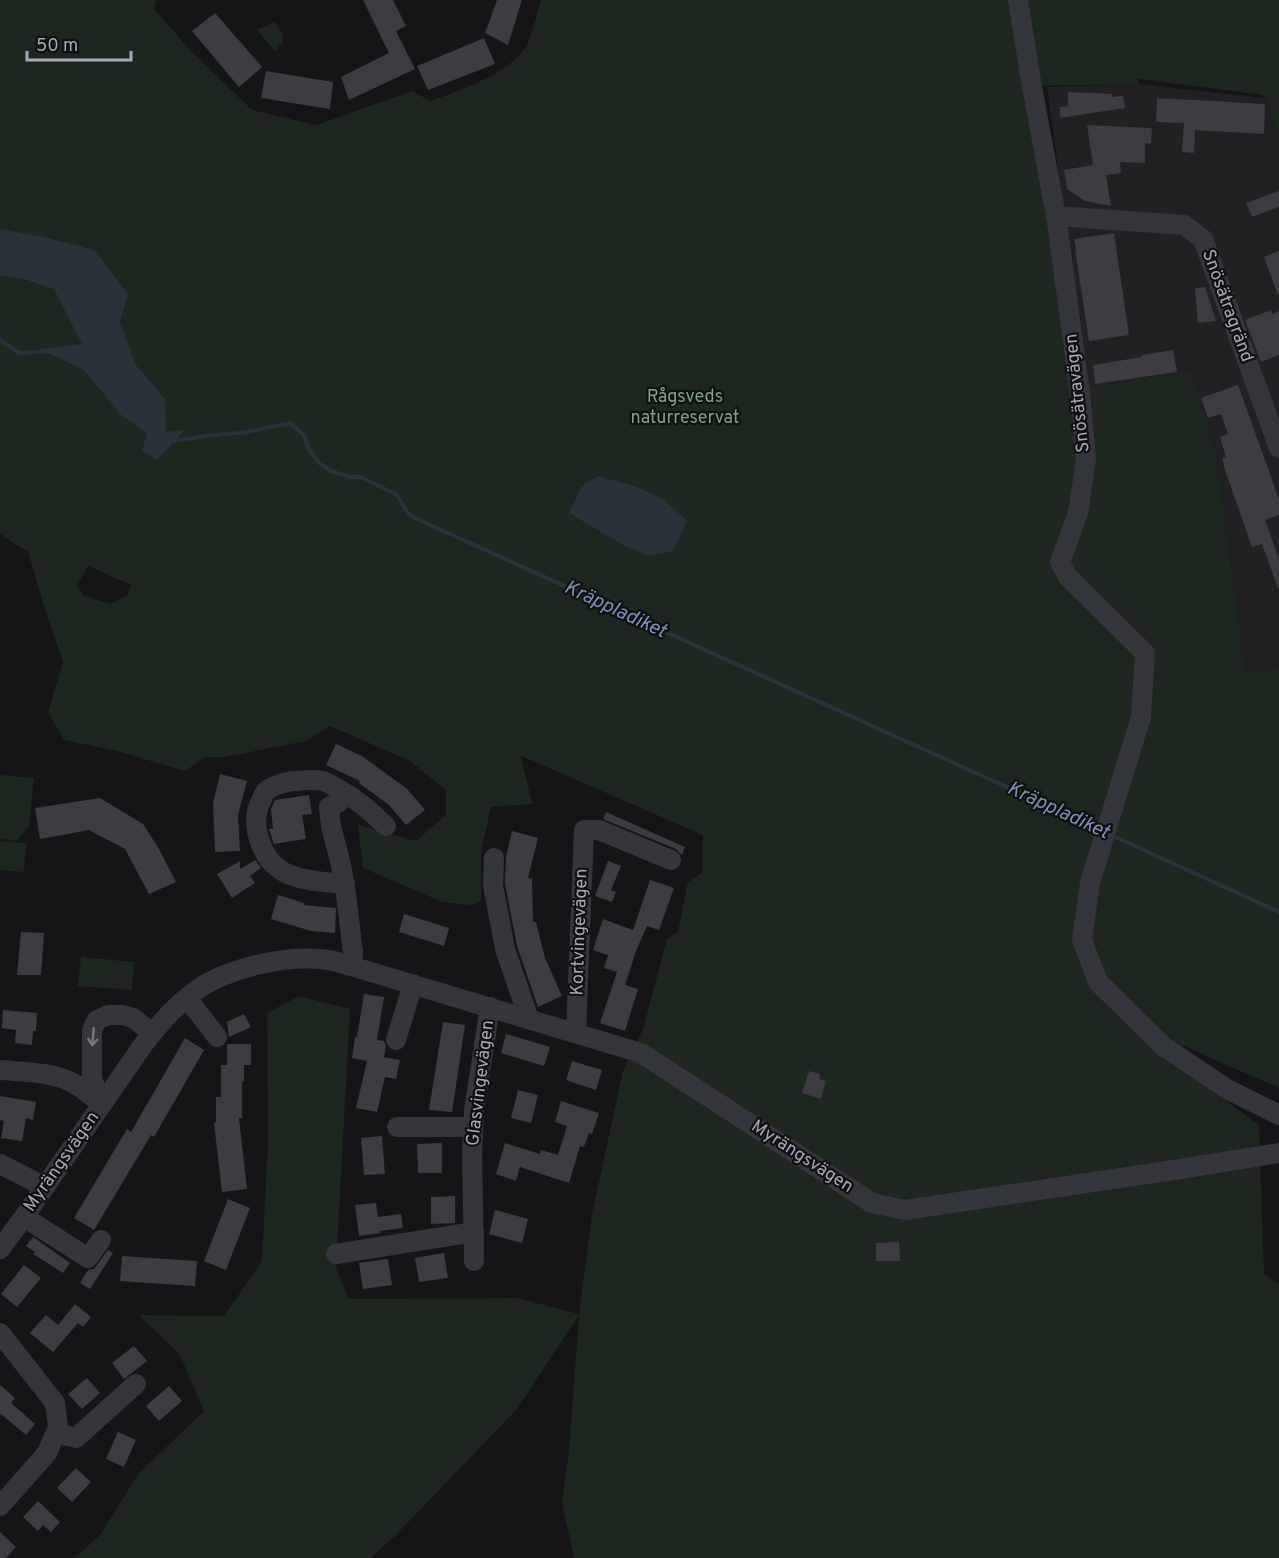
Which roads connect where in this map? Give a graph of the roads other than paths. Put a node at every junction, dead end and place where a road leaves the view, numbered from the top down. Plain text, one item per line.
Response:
1 (1018, 0) edge
2 (1056, 216) junction
3 (1279, 448) edge
4 (346, 794) junction
5 (386, 826) dead end
6 (494, 858) dead end
7 (671, 860) dead end
8 (345, 884) junction
9 (351, 966) junction
10 (413, 984) junction
11 (187, 998) junction
12 (490, 1007) junction
13 (529, 1019) junction
14 (152, 1033) junction
15 (576, 1033) junction
16 (217, 1037) dead end
17 (396, 1040) dead end
18 (0, 1070) edge
19 (102, 1104) junction
20 (1279, 1115) edge
21 (397, 1127) dead end
22 (473, 1127) junction
23 (1279, 1153) edge
24 (0, 1164) edge
25 (45, 1187) junction
26 (24, 1217) junction
27 (474, 1232) junction
28 (101, 1240) dead end
29 (0, 1249) edge
30 (336, 1254) dead end
31 (474, 1261) dead end
32 (0, 1333) edge
33 (136, 1384) dead end
34 (56, 1433) junction
35 (0, 1506) edge

1 - 2 street, Snösätravägen
2 - 3 street, Snösätragränd
2 - 20 street, Snösätravägen
4 - 5 street
4 - 8 street
4 - 8 street
6 - 13 street
7 - 15 street, Kortvingevägen
8 - 9 street
9 - 10 street, Myrängsvägen
9 - 11 street, Myrängsvägen
10 - 12 street, Myrängsvägen
10 - 17 street
11 - 14 street, Myrängsvägen
11 - 16 street
12 - 13 street, Myrängsvägen
12 - 22 street, Glasvingevägen
13 - 15 street, Myrängsvägen
14 - 19 street, Myrängsvägen
14 -> 19 street, Myrängsvägen
15 - 23 street, Myrängsvägen
18 - 19 street
19 - 25 street, Myrängsvägen
21 - 22 street
22 - 27 street, Glasvingevägen
24 - 25 street
25 - 26 street, Myrängsvägen
26 - 28 street
26 - 29 street, Myrängsvägen
27 - 30 street
27 - 31 street, Glasvingevägen
32 - 34 street
33 - 34 street
34 - 35 street

